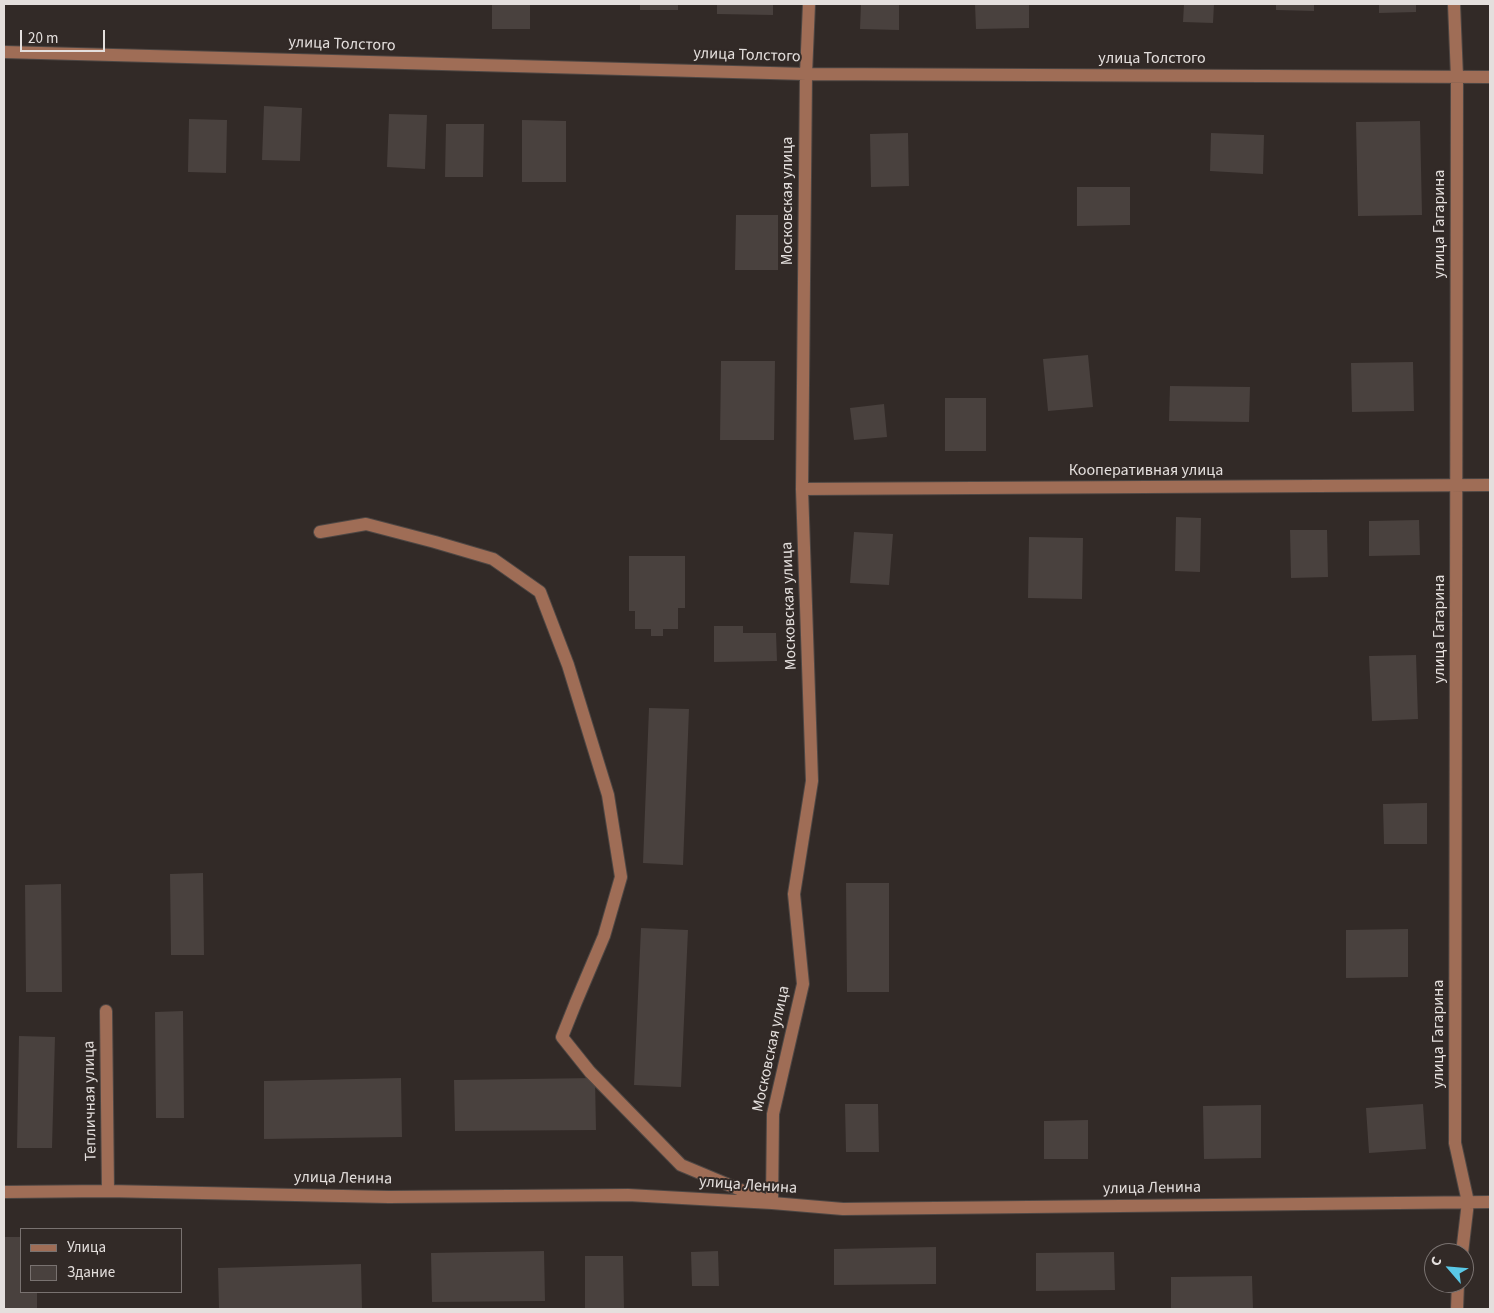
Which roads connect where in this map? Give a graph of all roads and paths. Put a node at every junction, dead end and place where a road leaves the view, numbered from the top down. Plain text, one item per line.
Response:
1 (809, 4) edge
2 (1454, 4) edge
3 (4, 52) edge
4 (806, 74) junction
5 (1456, 77) junction
6 (1490, 77) edge
7 (1456, 485) junction
8 (1490, 485) edge
9 (802, 489) junction
10 (320, 532) dead end
11 (106, 1011) dead end
12 (108, 1190) junction
13 (4, 1192) edge
14 (1468, 1202) junction
15 (1490, 1202) edge
16 (772, 1203) junction
17 (1463, 1243) edge
18 (1458, 1293) edge
19 (1457, 1309) edge

1 - 4 street, Московская улица
2 - 5 street, улица Гагарина
3 - 4 street, улица Толстого
4 - 5 street, улица Толстого
4 - 9 street, Московская улица
5 - 6 street, улица Толстого
5 - 7 street, улица Гагарина
7 - 8 street, Кооперативная улица
7 - 9 street, Кооперативная улица
7 - 14 street, улица Гагарина
9 - 16 street, Московская улица
10 - 16 street
11 - 12 street, Тепличная улица
12 - 13 street, улица Ленина
12 - 16 street, улица Ленина
14 - 15 street, улица Ленина
14 - 16 street, улица Ленина
14 - 17 street, улица Гагарина
18 - 19 street

